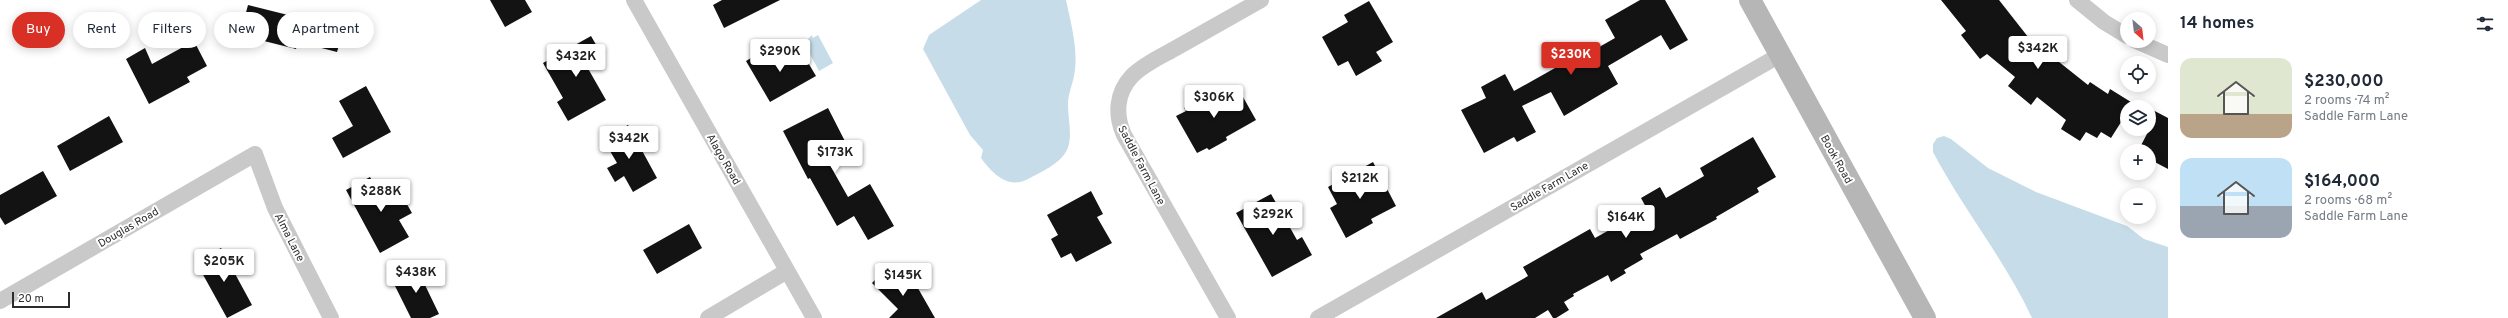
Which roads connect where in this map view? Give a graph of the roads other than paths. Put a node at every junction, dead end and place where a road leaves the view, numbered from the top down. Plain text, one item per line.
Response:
1 (634, 0) edge
2 (1261, 0) edge
3 (1750, 0) edge
4 (2077, 0) edge
5 (2120, 32) edge
6 (2151, 48) edge
7 (1780, 55) junction
8 (2168, 56) edge
9 (255, 154) joint
10 (787, 271) junction
11 (0, 301) edge
12 (331, 318) edge
13 (708, 318) edge
14 (814, 318) edge
15 (1228, 318) edge
16 (1318, 318) edge
17 (1925, 318) edge

1 - 10 street, Alago Road
2 - 15 street, Saddle Farm Lane
3 - 7 street, Book Road
4 - 5 street
6 - 8 street
7 - 16 street, Saddle Farm Lane
7 - 17 street, Book Road
9 - 11 street, Douglas Road
9 - 12 street, Alma Lane
10 - 13 street
10 - 14 street, Alago Road

